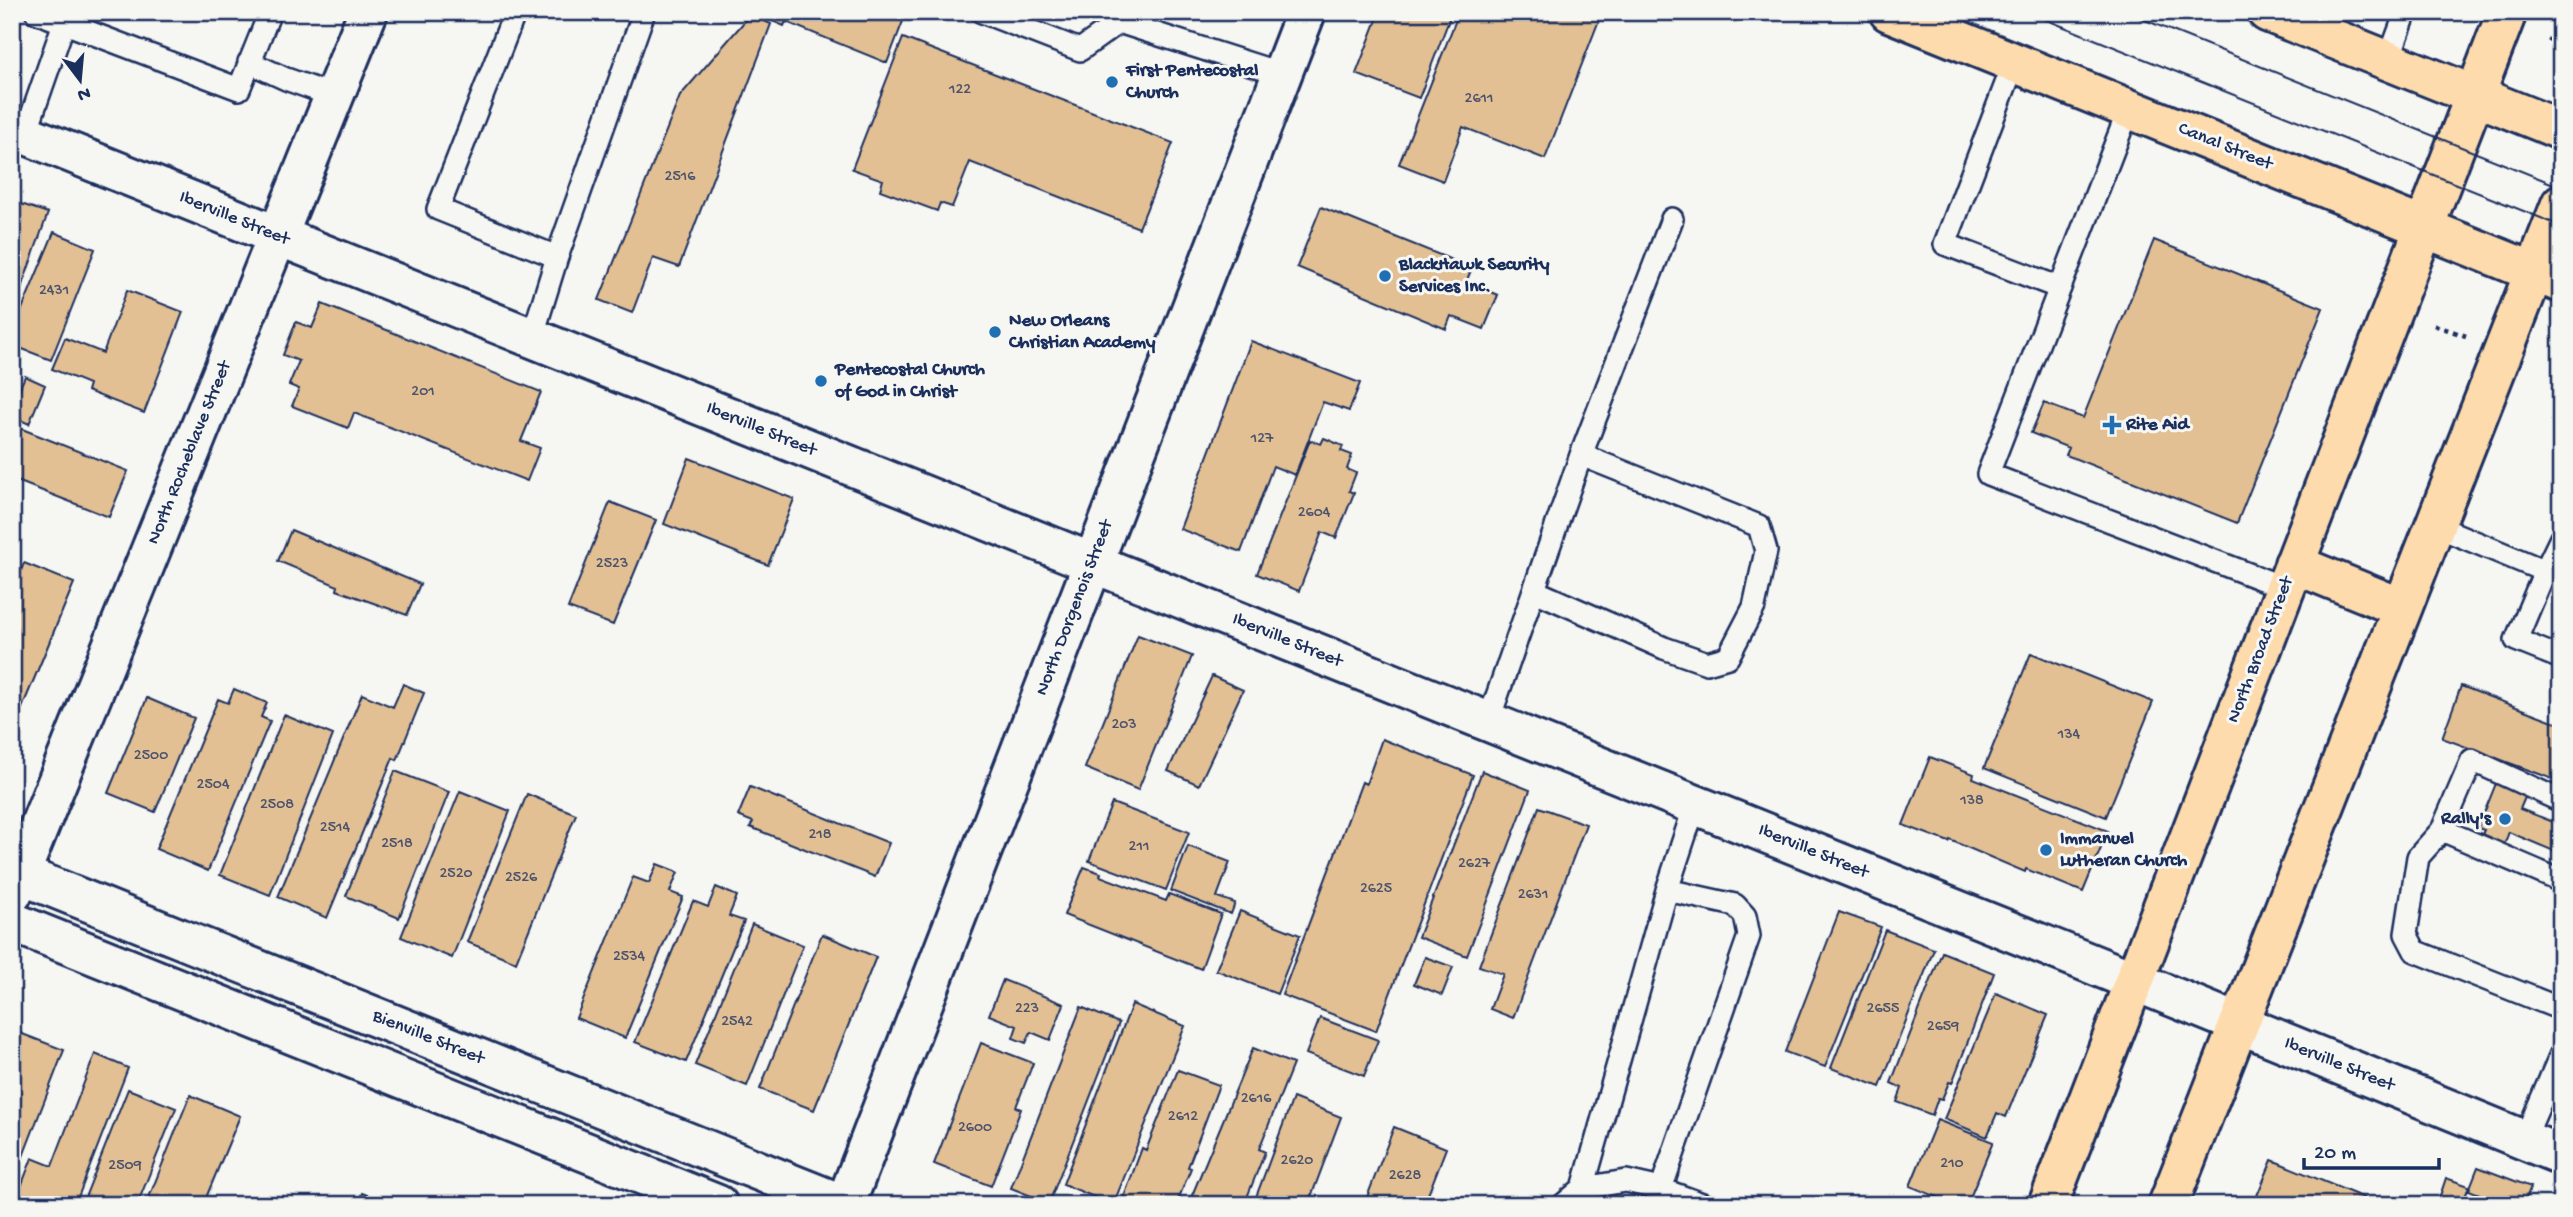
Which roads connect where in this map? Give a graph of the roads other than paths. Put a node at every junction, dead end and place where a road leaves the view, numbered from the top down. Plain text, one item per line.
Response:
1 (36, 12) edge
2 (270, 12) edge
3 (368, 12) edge
4 (515, 12) edge
5 (644, 12) edge
6 (982, 12) edge
7 (1306, 12) edge
8 (1889, 12) edge
9 (2267, 12) edge
10 (2406, 12) edge
11 (2507, 12) edge
12 (1121, 17) edge
13 (64, 23) junction
14 (2388, 61) junction
15 (249, 62) junction
16 (2014, 63) junction
17 (1282, 74) junction
18 (334, 96) junction
19 (2475, 96) junction
20 (2129, 109) junction
21 (2561, 130) edge
22 (19, 132) edge
23 (2561, 204) edge
24 (1672, 219) dead end
25 (2424, 227) junction
26 (278, 236) junction
27 (557, 257) junction
28 (2547, 277) edge
29 (2060, 288) junction
30 (533, 338) junction
31 (1581, 455) junction
32 (2436, 526) junction
33 (2561, 538) edge
34 (1092, 563) junction
35 (2553, 573) edge
36 (2290, 576) junction
37 (1535, 591) junction
38 (2402, 608) junction
39 (2561, 658) edge
40 (1488, 722) junction
41 (2561, 801) edge
42 (1695, 805) junction
43 (2442, 830) junction
44 (15, 879) edge
45 (2561, 881) edge
46 (1667, 890) junction
47 (12, 922) edge
48 (2134, 981) junction
49 (2561, 1009) edge
50 (2238, 1024) junction
51 (2561, 1054) edge
52 (2525, 1140) junction
53 (2561, 1155) edge
54 (1583, 1188) junction
55 (1661, 1189) junction
56 (718, 1205) edge
57 (844, 1205) edge
58 (1563, 1205) edge
59 (1705, 1205) edge
60 (2048, 1205) edge
61 (2168, 1205) edge

1 - 13 lane
2 - 15 lane
3 - 18 street, North Rocheblave Street
4 - 27 lane
5 - 27 lane
6 - 12 lane
7 - 17 street, North Dorgenois Street
8 - 16 main road, Canal Street
9 - 14 main road
10 - 14 lane
11 - 19 main road, North Broad Street
12 - 17 lane
13 - 15 lane
13 - 22 lane
14 - 19 main road
15 - 18 lane
16 - 20 main road, Canal Street
16 - 29 lane
17 - 34 street, North Dorgenois Street
18 - 26 street, North Rocheblave Street
19 - 21 main road
19 - 25 main road, North Broad Street
20 - 25 main road, Canal Street
20 - 29 lane
22 - 26 street, Iberville Street
23 - 28 main road
24 - 31 lane
25 - 28 main road, Canal Street
25 - 36 main road, North Broad Street
26 - 30 street, Iberville Street
26 - 44 street, North Rocheblave Street
27 - 30 lane
28 - 32 main road
29 - 36 lane
30 - 34 street, Iberville Street
31 - 37 lane
31 - 37 lane
32 - 35 lane
32 - 38 main road
33 - 35 lane
34 - 40 street, Iberville Street
34 - 57 street, North Dorgenois Street
35 - 39 lane
36 - 38 main road
36 - 48 main road, North Broad Street
37 - 40 lane
38 - 50 main road
40 - 42 street, Iberville Street
41 - 43 lane
42 - 46 lane
42 - 48 street, Iberville Street
43 - 45 lane
43 - 49 lane
44 - 57 street, Bienville Street
46 - 54 lane
46 - 55 lane
47 - 56 street
48 - 50 street, Iberville Street
48 - 60 main road, North Broad Street
50 - 52 street, Iberville Street
50 - 61 main road
51 - 52 lane
52 - 53 street, Iberville Street
54 - 55 lane
54 - 58 lane
55 - 59 lane

